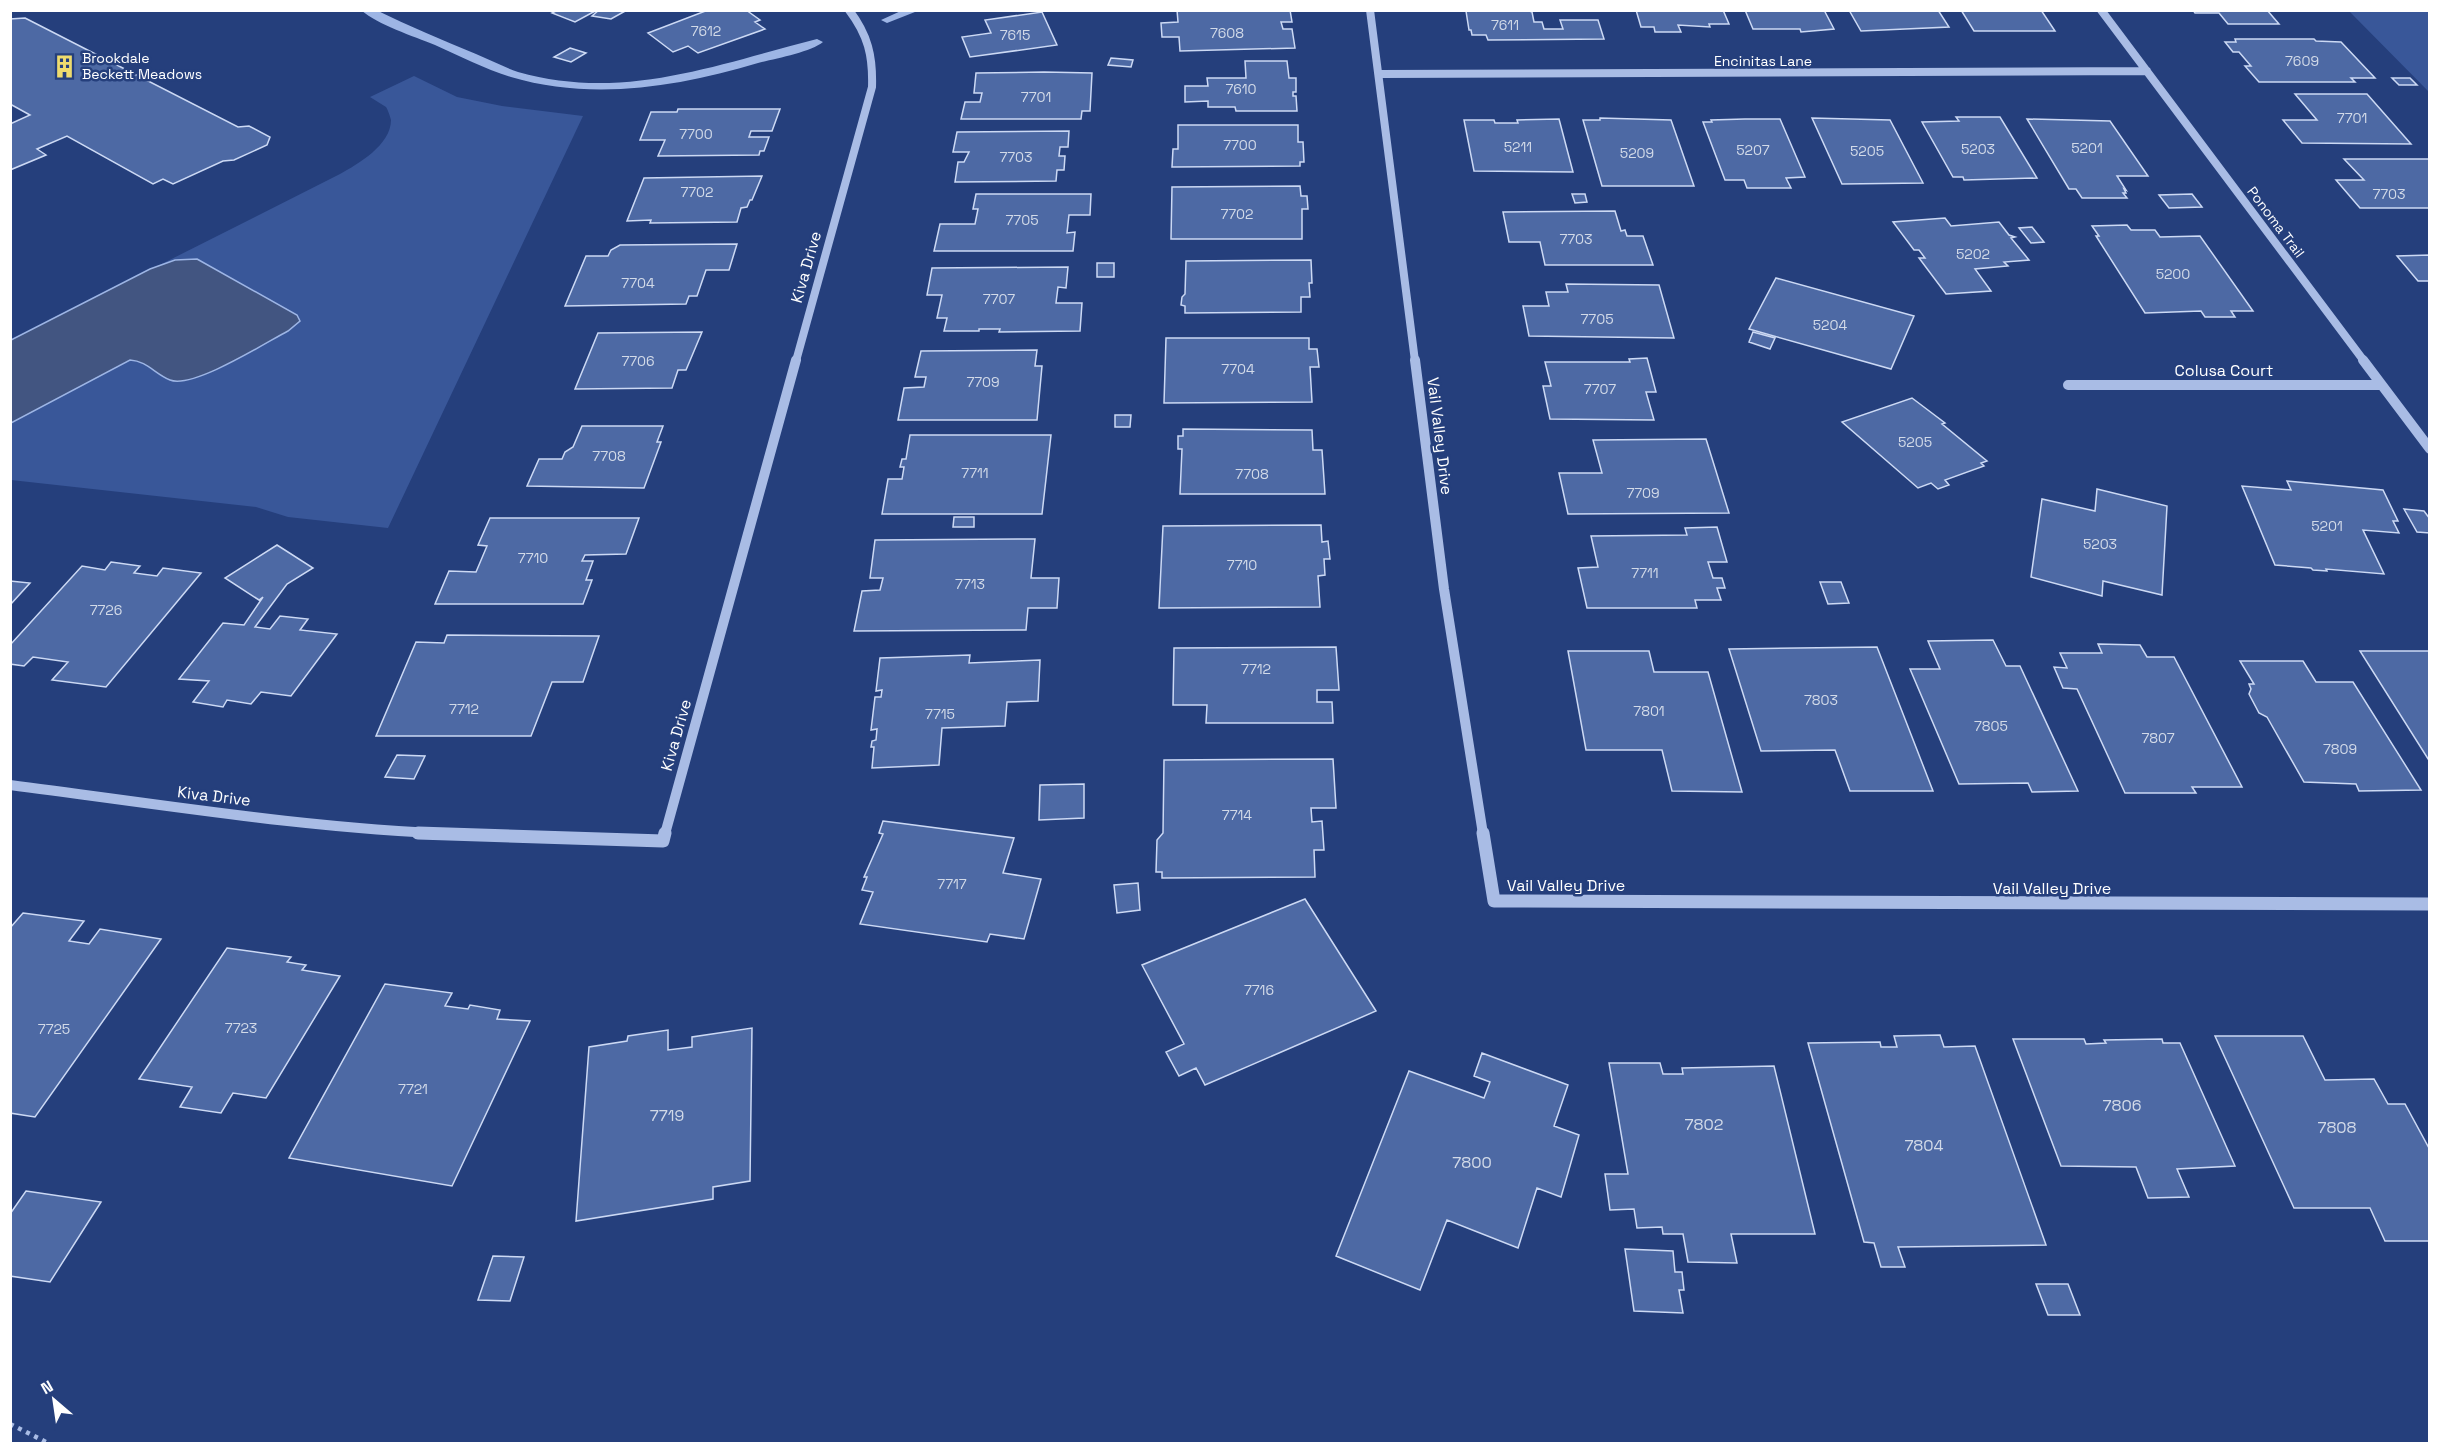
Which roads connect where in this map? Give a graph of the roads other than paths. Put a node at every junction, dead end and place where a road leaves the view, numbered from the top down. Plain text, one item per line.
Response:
1 (849, 10) edge
2 (1370, 10) edge
3 (2101, 10) edge
4 (2147, 71) junction
5 (1380, 74) junction
6 (2068, 385) dead end
7 (2380, 385) junction
8 (2430, 449) edge
9 (10, 785) edge
10 (2430, 904) edge

1 - 9 street, Kiva Drive
2 - 5 street, Vail Valley Drive
3 - 4 street, Ponoma Trail
4 - 5 street, Encinitas Lane
4 - 7 street, Ponoma Trail
5 - 10 street, Vail Valley Drive
6 - 7 street, Colusa Court
7 - 8 street, Ponoma Trail

